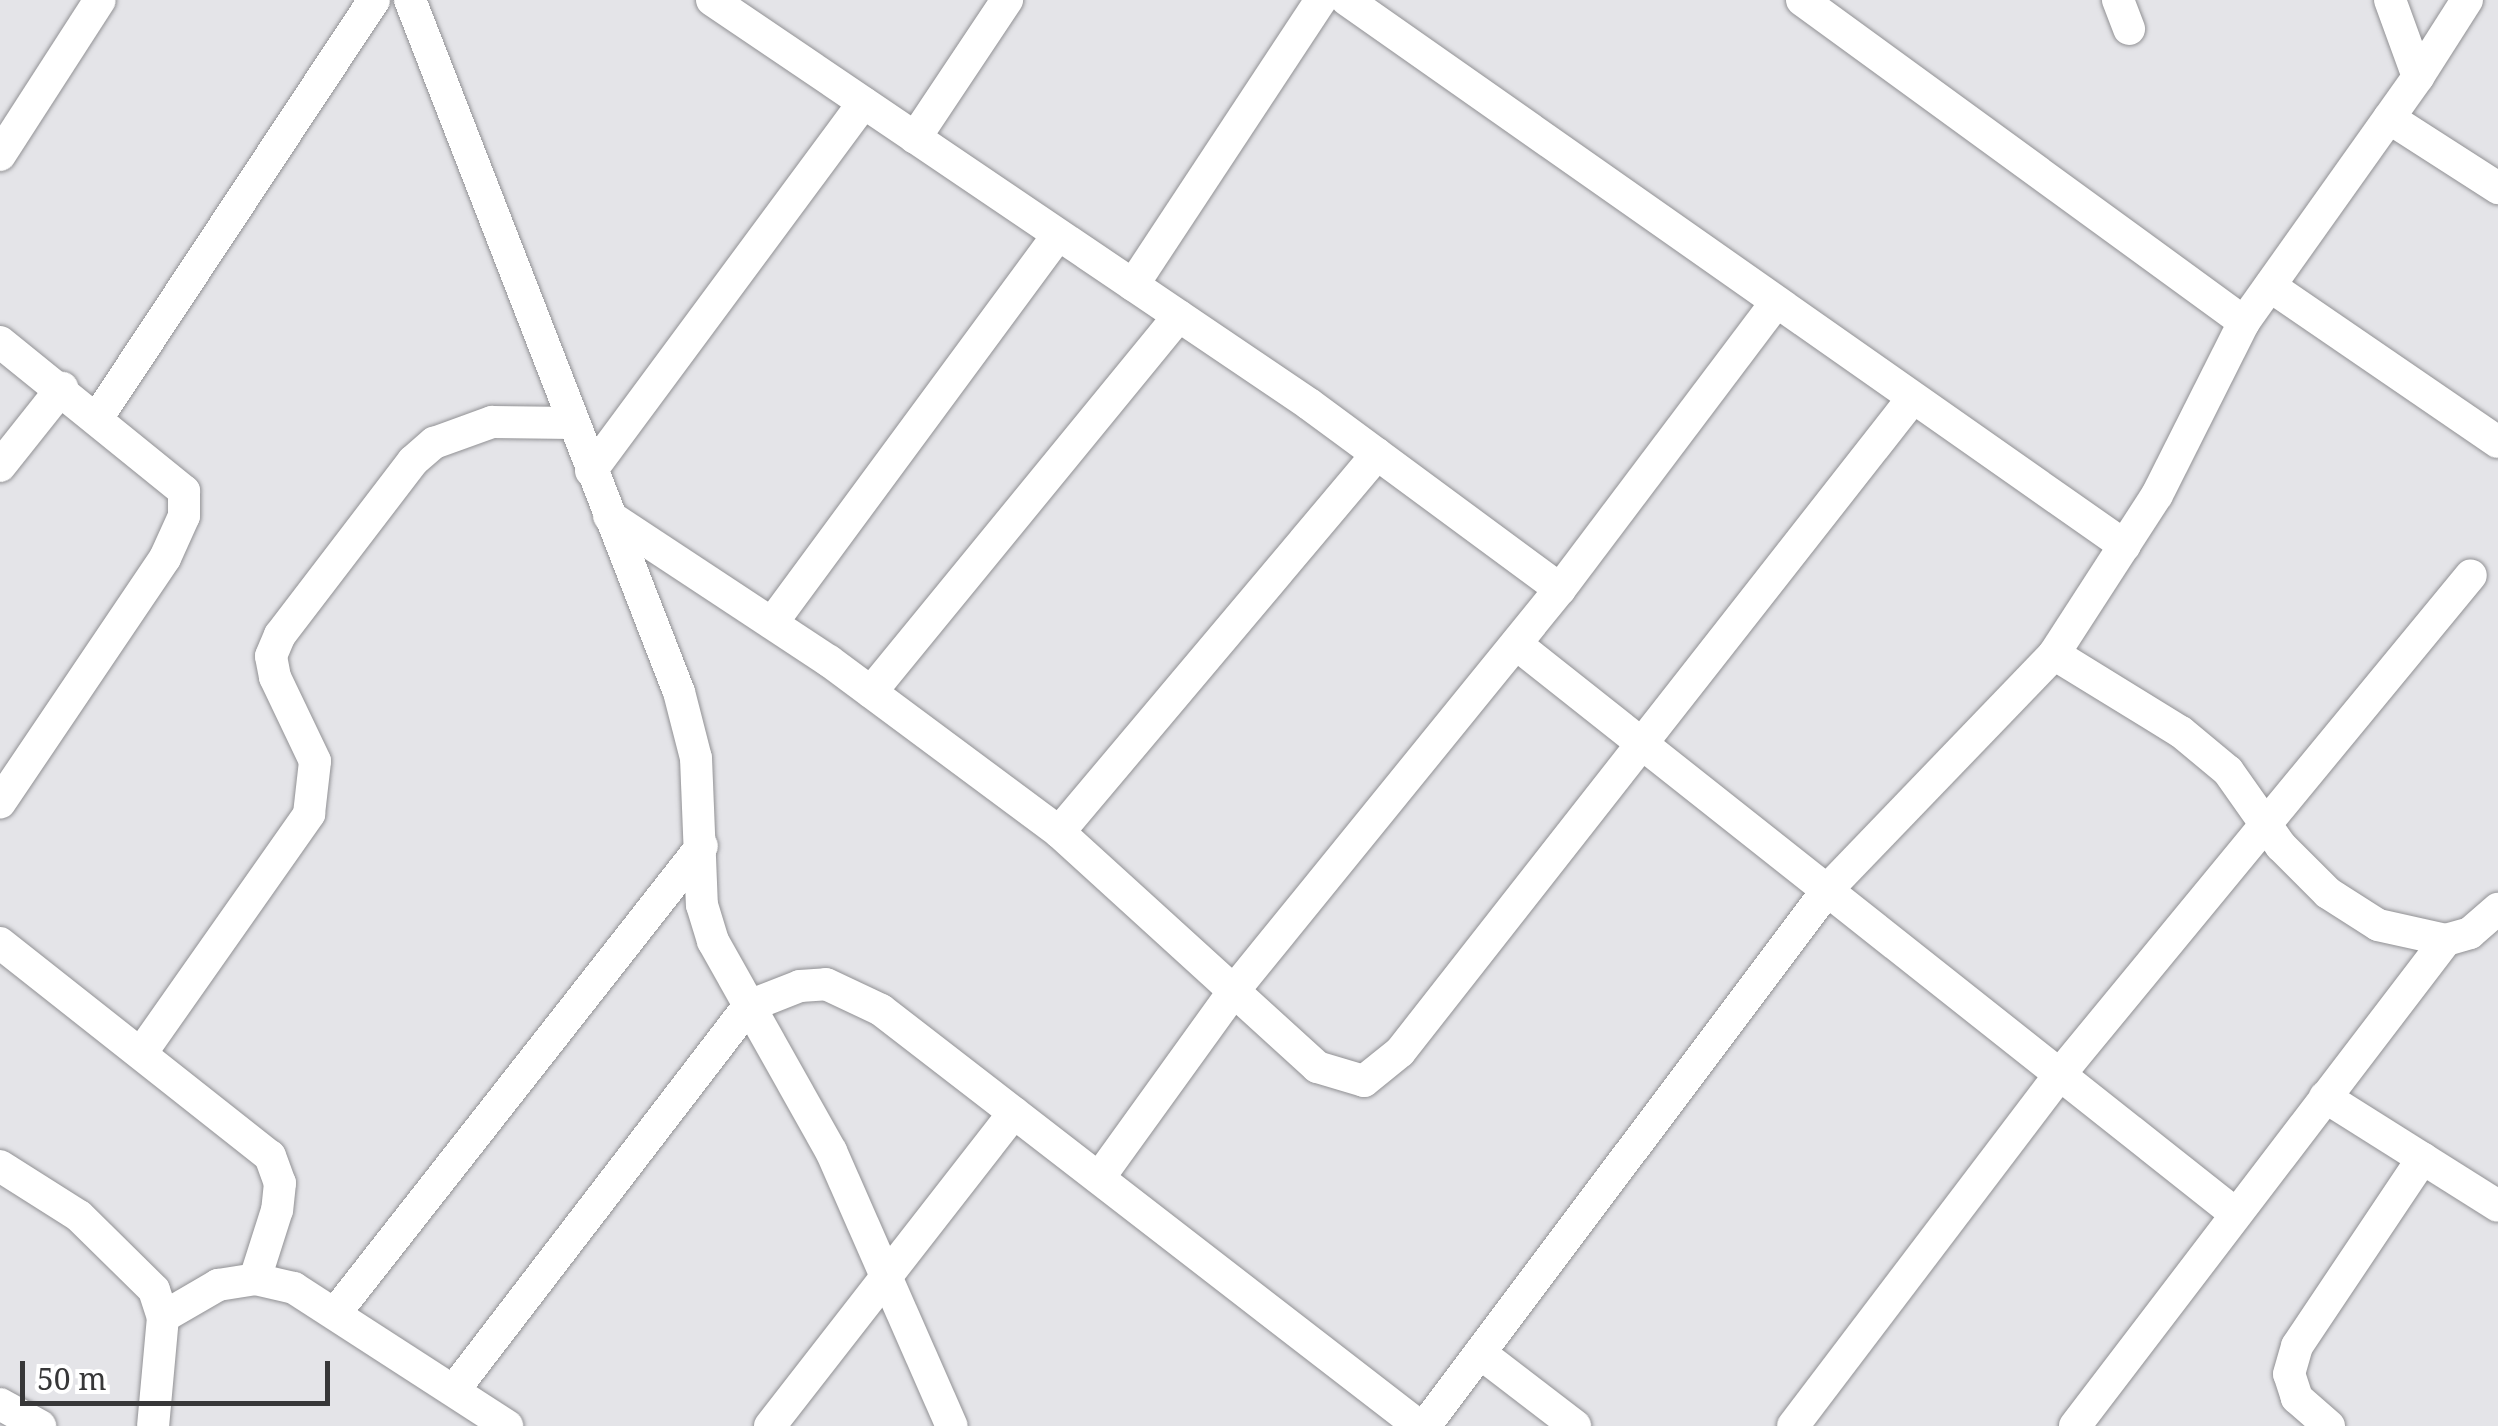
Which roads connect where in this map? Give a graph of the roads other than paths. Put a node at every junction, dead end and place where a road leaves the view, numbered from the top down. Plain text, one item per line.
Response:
1 (100, 0) edge
2 (374, 0) edge
3 (410, 0) edge
4 (712, 0) edge
5 (1007, 0) edge
6 (1322, 0) edge
7 (1347, 0) edge
8 (1802, 0) edge
9 (2390, 0) edge
10 (2467, 0) edge
11 (2418, 77) junction
12 (863, 103) junction
13 (2389, 118) junction
14 (915, 138) junction
15 (0, 155) edge
16 (2498, 188) edge
17 (1058, 235) junction
18 (1132, 285) junction
19 (2270, 286) junction
20 (1776, 302) junction
21 (1178, 316) junction
22 (2244, 322) junction
23 (0, 342) edge
24 (62, 388) junction
25 (1912, 398) junction
26 (98, 417) junction
27 (572, 423) junction
28 (2498, 442) edge
29 (1378, 454) junction
30 (0, 466) edge
31 (591, 471) junction
32 (609, 516) junction
33 (2125, 546) junction
34 (2471, 576) dead end
35 (1560, 589) junction
36 (772, 623) junction
37 (1516, 644) junction
38 (2054, 654) junction
39 (871, 692) junction
40 (1640, 741) junction
41 (0, 803) edge
42 (2265, 820) junction
43 (1060, 832) junction
44 (702, 846) junction
45 (1828, 889) junction
46 (2497, 912) edge
47 (2446, 940) junction
48 (0, 943) edge
49 (1236, 988) junction
50 (750, 1006) junction
51 (142, 1052) junction
52 (2060, 1074) junction
53 (2326, 1097) junction
54 (1014, 1113) junction
55 (2423, 1158) junction
56 (0, 1166) edge
57 (1099, 1178) junction
58 (2498, 1206) edge
59 (2236, 1214) junction
60 (888, 1269) junction
61 (254, 1279) junction
62 (337, 1311) junction
63 (163, 1317) junction
64 (1480, 1353) junction
65 (454, 1390) junction
66 (0, 1404) edge
67 (40, 1426) edge
68 (153, 1426) edge
69 (507, 1426) edge
70 (770, 1426) edge
71 (952, 1426) edge
72 (1422, 1426) edge
73 (1575, 1426) edge
74 (1793, 1426) edge
75 (2075, 1426) edge
76 (2330, 1426) edge

1 - 15 street
2 - 26 street
3 - 27 street
4 - 12 street
5 - 14 street
6 - 18 street
7 - 20 street
8 - 22 street
9 - 11 street
10 - 11 street
11 - 13 street
12 - 14 street
12 - 31 street
13 - 16 street
13 - 19 street
14 - 17 street
17 - 18 street
17 - 36 street
18 - 21 street
19 - 22 street
19 - 28 street
20 - 25 street
20 - 35 street
21 - 29 street
21 - 39 street
22 - 33 street
23 - 24 street
24 - 26 street
24 - 30 street
25 - 33 street
25 - 40 street
26 - 41 street
27 - 31 street
27 - 51 street
29 - 35 street
29 - 43 street
31 - 32 street
32 - 36 street
32 - 44 street
33 - 38 street
34 - 42 street
35 - 37 street
36 - 39 street
37 - 40 street
37 - 49 street
38 - 42 street
38 - 45 street
39 - 43 street
40 - 45 street
40 - 49 street
42 - 47 street
42 - 52 street
43 - 49 street
44 - 50 street
44 - 62 street
45 - 52 street
45 - 64 street
46 - 47 street
47 - 53 street
48 - 51 street
49 - 57 street
50 - 54 street
50 - 60 street
50 - 65 street
51 - 61 street
52 - 59 street
52 - 74 street
53 - 55 street
53 - 59 street
54 - 57 street
54 - 60 street
55 - 58 street
55 - 76 street
56 - 63 street
57 - 72 street
59 - 75 street
60 - 70 street
60 - 71 street
61 - 62 street
61 - 63 street
62 - 65 street
63 - 68 street
64 - 72 street
64 - 73 street
65 - 69 street
66 - 67 street

